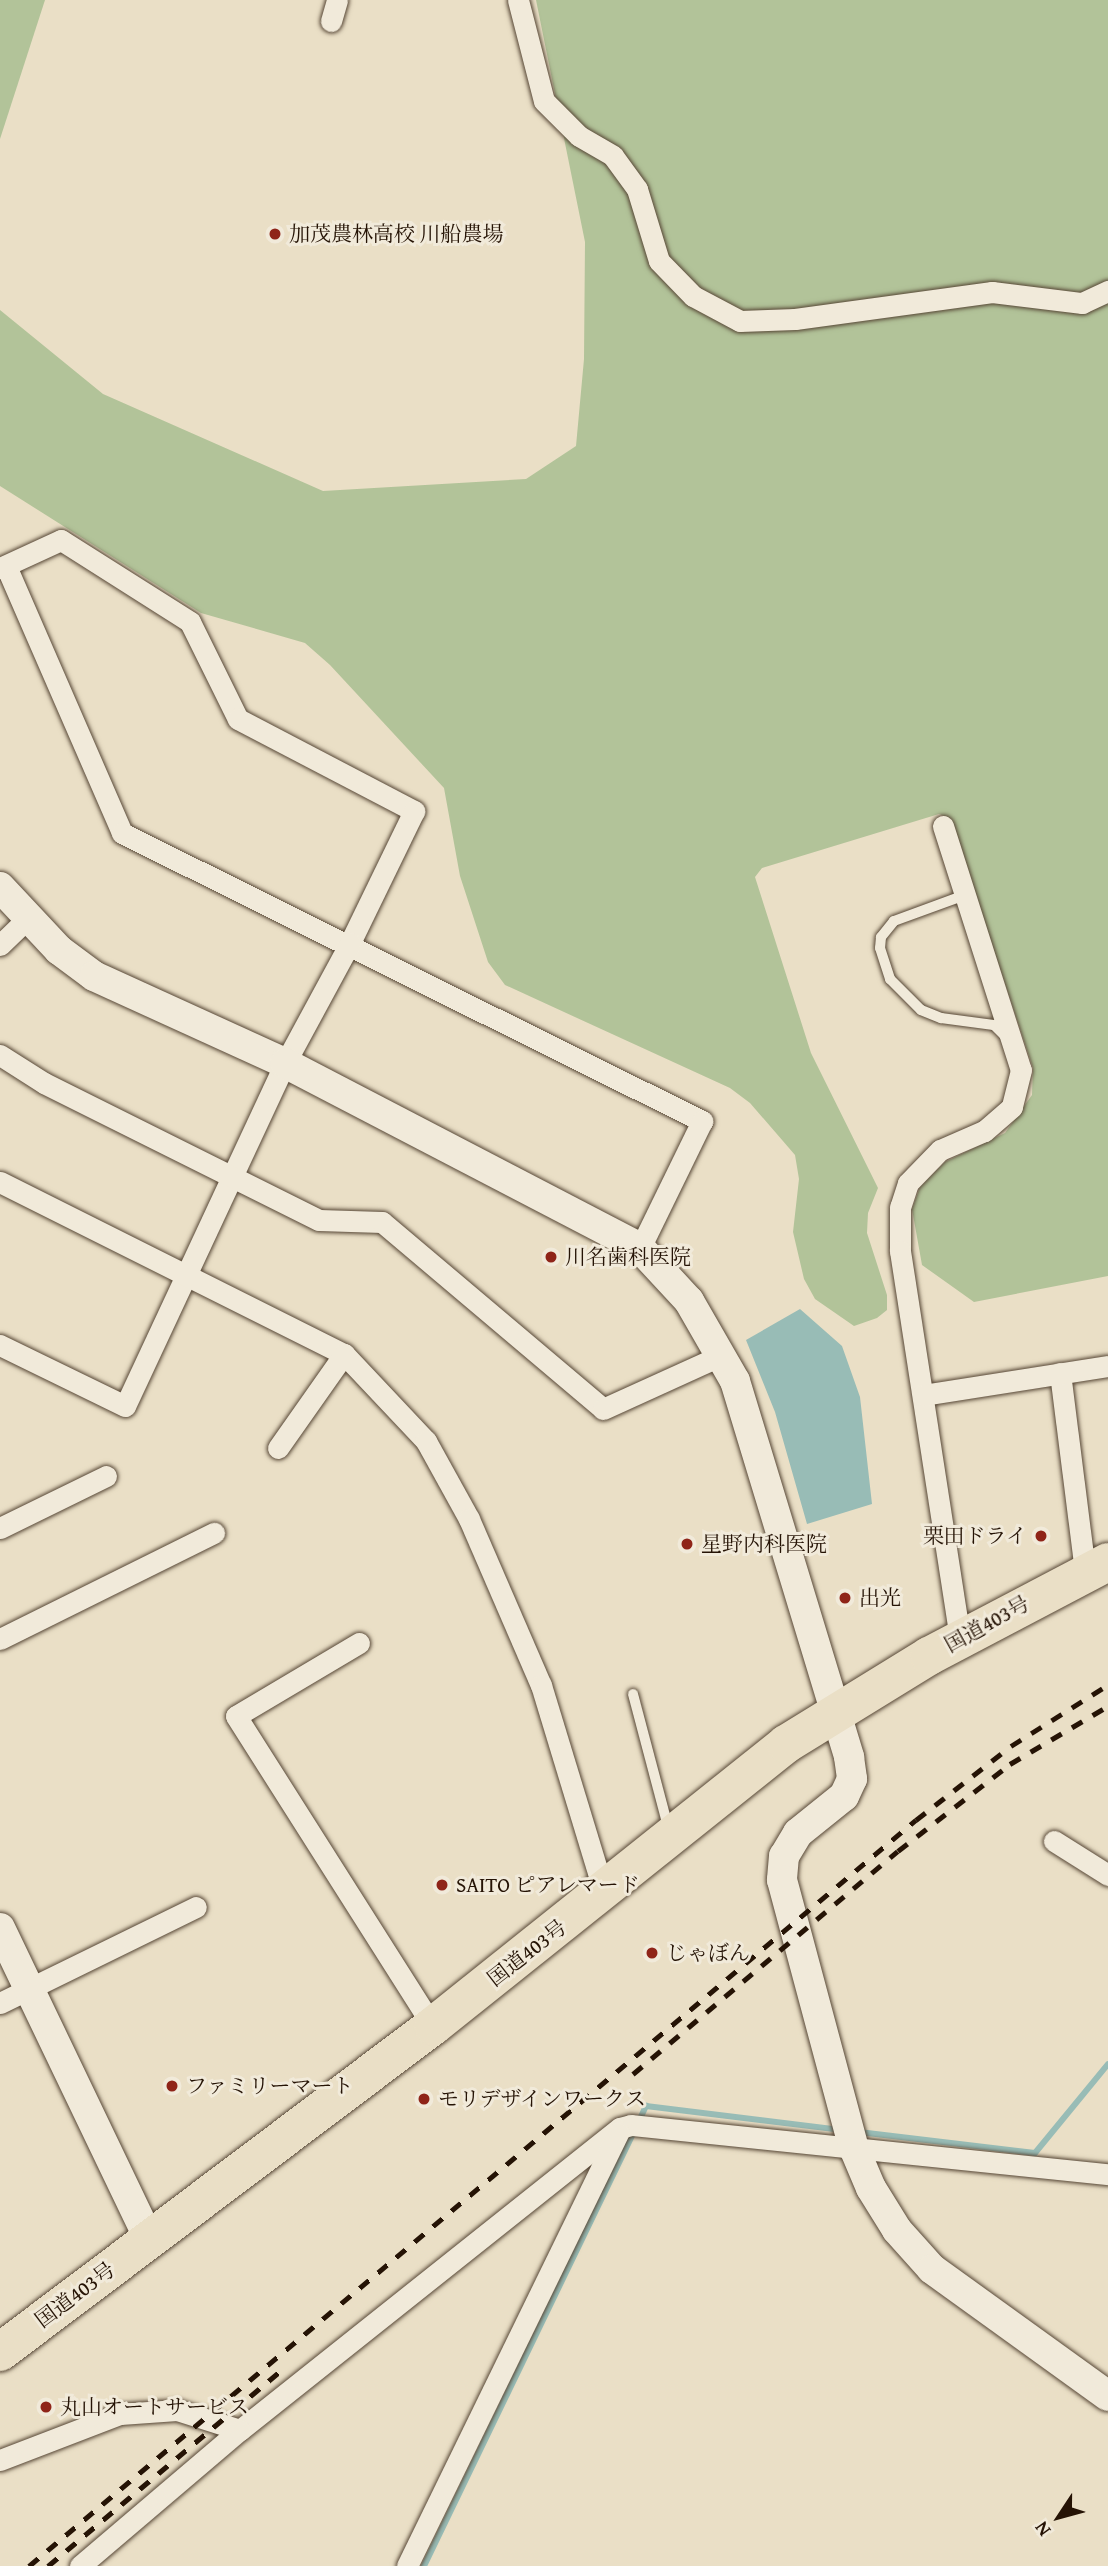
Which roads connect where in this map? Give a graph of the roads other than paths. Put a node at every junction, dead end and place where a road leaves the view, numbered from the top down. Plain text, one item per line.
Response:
1 (337, 0) edge
2 (518, 0) edge
3 (331, 21) dead end
4 (1108, 291) edge
5 (3, 567) edge
6 (943, 826) dead end
7 (0, 887) edge
8 (965, 895) junction
9 (27, 919) junction
10 (350, 943) junction
11 (0, 945) edge
12 (1014, 1047) junction
13 (0, 1055) edge
14 (285, 1063) junction
15 (232, 1179) junction
16 (0, 1182) edge
17 (640, 1248) junction
18 (187, 1275) junction
19 (0, 1345) edge
20 (344, 1354) junction
21 (722, 1355) junction
22 (1108, 1366) edge
23 (1060, 1373) junction
24 (923, 1395) junction
25 (278, 1448) dead end
26 (106, 1476) dead end
27 (0, 1528) edge
28 (214, 1533) dead end
29 (1097, 1566) edge
30 (0, 1639) edge
31 (960, 1639) junction
32 (359, 1643) dead end
33 (633, 1694) dead end
34 (835, 1713) junction
35 (671, 1839) junction
36 (1054, 1841) dead end
37 (1108, 1875) edge
38 (604, 1893) junction
39 (196, 1907) dead end
40 (0, 1928) edge
41 (29, 1989) junction
42 (0, 2003) edge
43 (433, 2026) junction
44 (620, 2128) junction
45 (854, 2148) junction
46 (1108, 2174) edge
47 (149, 2239) junction
48 (0, 2352) edge
49 (1108, 2396) edge
50 (240, 2430) junction
51 (0, 2460) edge
52 (80, 2566) edge
53 (407, 2566) edge

1 - 3 street
2 - 4 street
5 - 10 street
5 - 10 street
6 - 8 street
7 - 9 street
8 - 12 street
8 - 12 lane
9 - 11 street
9 - 14 street
10 - 14 street
10 - 17 street
12 - 24 street
13 - 15 street
14 - 15 street
14 - 17 street
15 - 18 street
15 - 21 street
16 - 18 street
17 - 21 street
18 - 19 street
18 - 20 street
20 - 25 street
20 - 38 street
21 - 34 street
22 - 23 street
23 - 24 street
23 - 29 street
24 - 31 street
26 - 27 street
28 - 30 street
29 - 31 highway, 国道403号
31 - 34 highway, 国道403号
32 - 43 street
33 - 35 lane
34 - 35 highway, 国道403号
34 - 45 street
35 - 38 highway, 国道403号
36 - 37 street
38 - 43 highway, 国道403号
39 - 41 street
40 - 41 street
41 - 42 street
41 - 47 street
43 - 47 highway, 国道403号
44 - 45 street
44 - 50 street
44 - 53 street
45 - 46 street
45 - 49 street
47 - 48 highway, 国道403号
50 - 51 street
50 - 52 street

